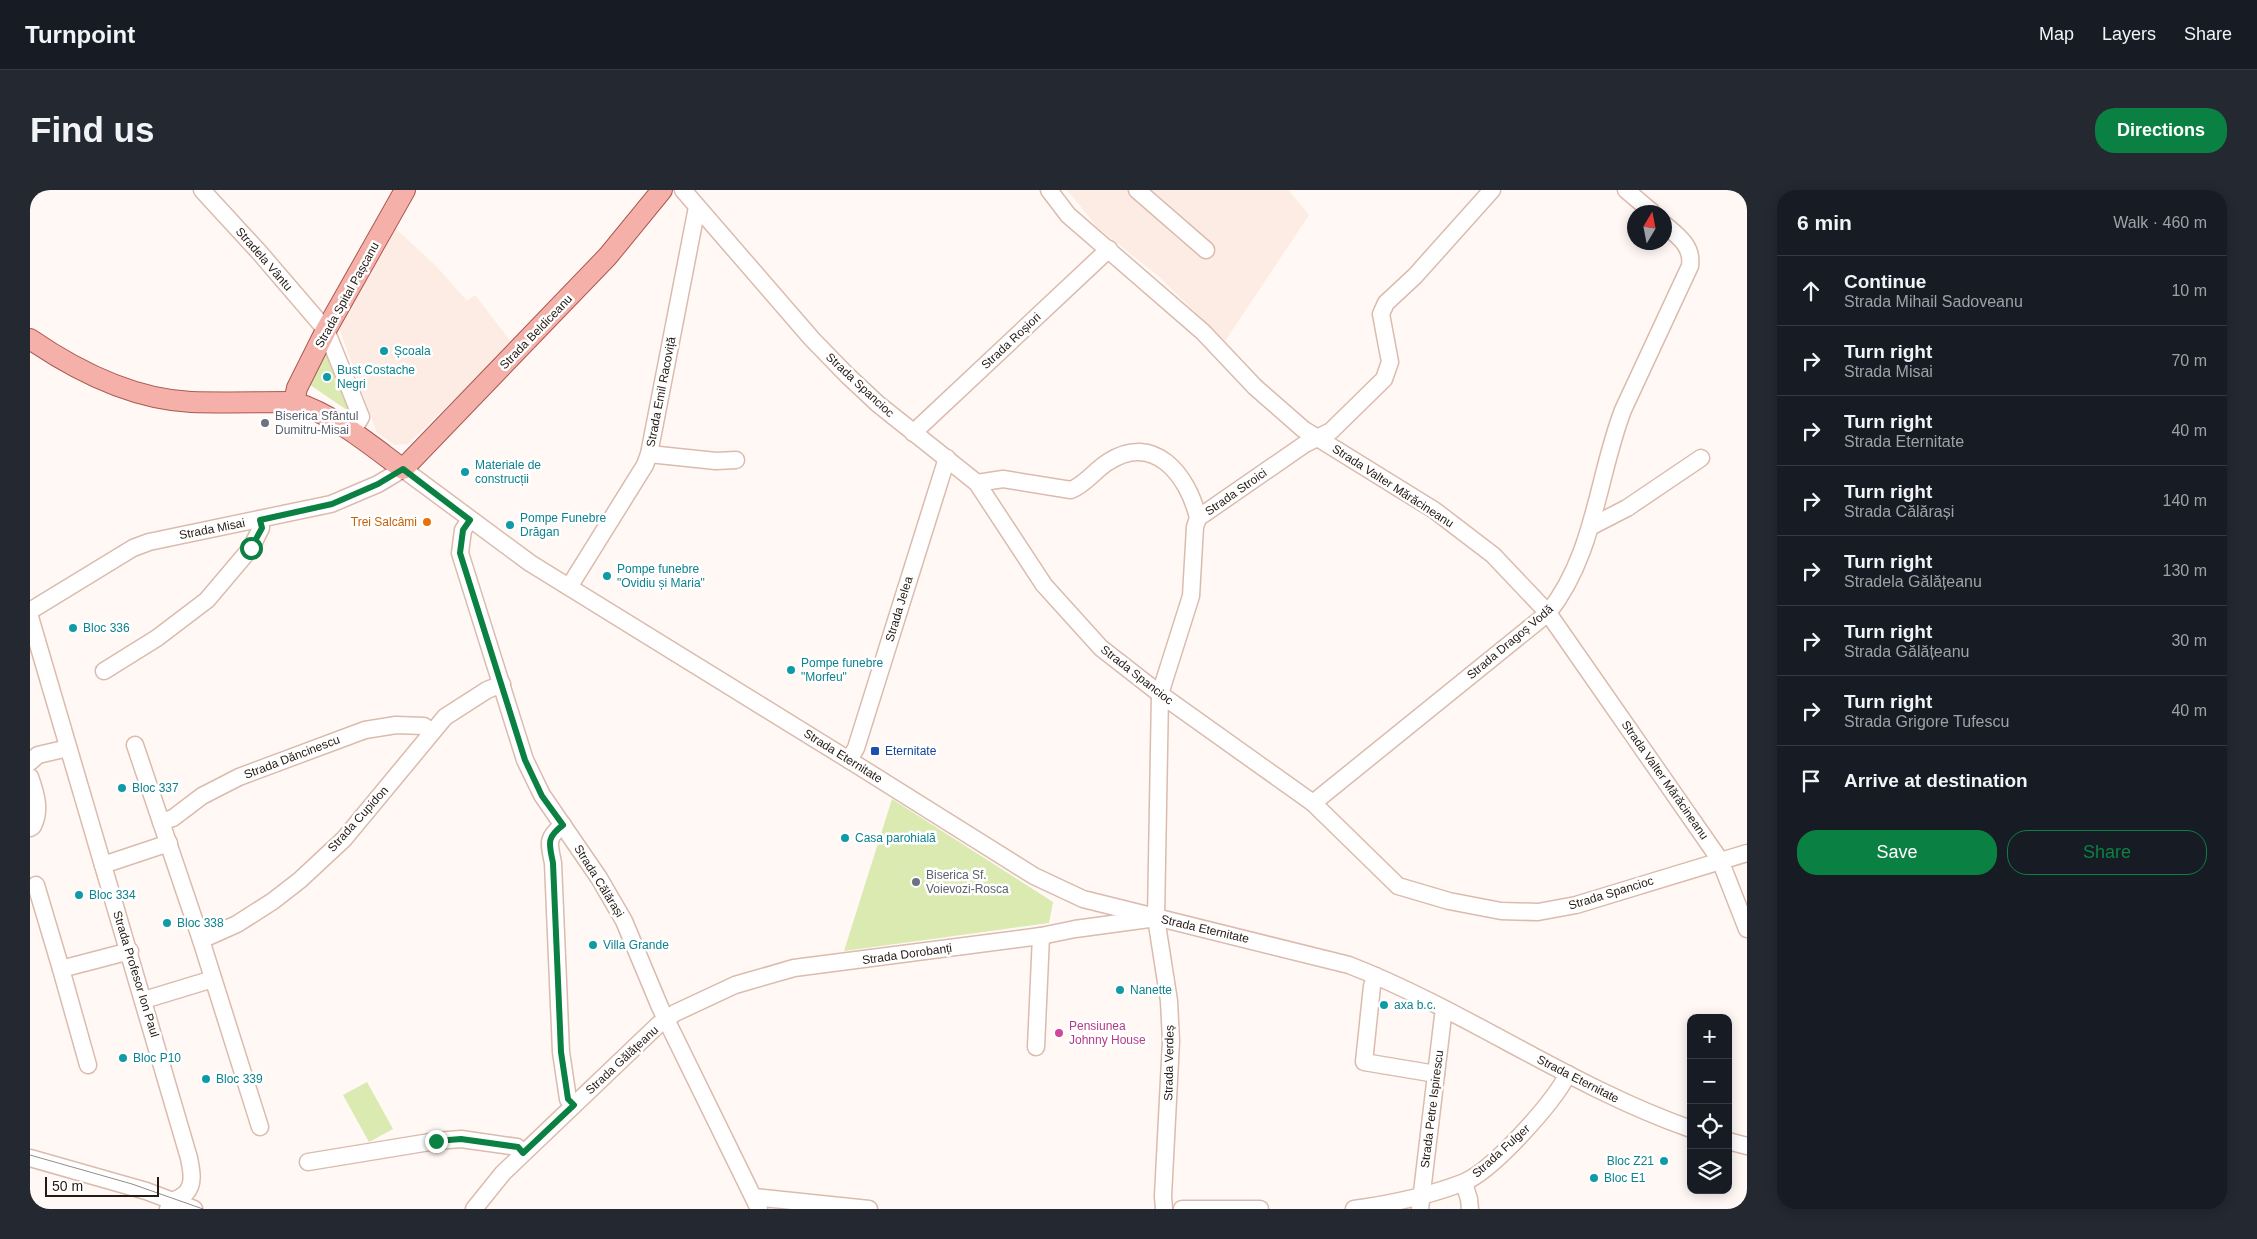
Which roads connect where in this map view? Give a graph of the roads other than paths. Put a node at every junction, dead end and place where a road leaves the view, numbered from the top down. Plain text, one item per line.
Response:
1 (202, 190) edge
2 (406, 190) edge
3 (662, 190) edge
4 (683, 190) edge
5 (1050, 190) edge
6 (1137, 190) edge
7 (1492, 190) edge
8 (1626, 190) edge
9 (1644, 205) edge
10 (696, 207) junction
11 (1672, 231) edge
12 (1109, 249) junction
13 (1206, 250) dead end
14 (326, 330) junction
15 (30, 339) edge
16 (294, 402) junction
17 (352, 432) junction
18 (913, 433) junction
19 (1319, 438) junction
20 (649, 454) junction
21 (947, 458) junction
22 (1701, 458) dead end
23 (736, 460) dead end
24 (403, 469) junction
25 (977, 483) junction
26 (1198, 518) junction
27 (260, 520) junction
28 (470, 520) junction
29 (1592, 526) junction
30 (569, 587) junction
31 (30, 611) edge
32 (1548, 612) junction
33 (30, 617) edge
34 (104, 671) dead end
35 (502, 684) junction
36 (1160, 694) junction
37 (431, 733) junction
38 (135, 745) dead end
39 (68, 748) junction
40 (849, 760) junction
41 (30, 762) edge
42 (30, 777) edge
43 (1313, 803) junction
44 (161, 822) junction
45 (563, 825) junction
46 (30, 828) edge
47 (169, 844) junction
48 (1747, 853) edge
49 (1720, 860) junction
50 (103, 865) junction
51 (36, 885) dead end
52 (1156, 918) junction
53 (1747, 929) edge
54 (1041, 936) junction
55 (202, 940) junction
56 (130, 951) junction
57 (61, 968) junction
58 (1376, 976) junction
59 (213, 979) junction
60 (144, 1000) junction
61 (1446, 1010) junction
62 (667, 1020) junction
63 (1036, 1046) dead end
64 (88, 1066) dead end
65 (1436, 1074) junction
66 (1568, 1074) junction
67 (574, 1105) junction
68 (260, 1127) dead end
69 (1687, 1127) edge
70 (1732, 1142) edge
71 (1747, 1146) edge
72 (523, 1153) junction
73 (30, 1158) edge
74 (308, 1162) dead end
75 (1464, 1183) junction
76 (1421, 1202) edge
77 (757, 1203) edge
78 (170, 1205) edge
79 (194, 1209) edge
80 (474, 1209) edge
81 (869, 1209) edge
82 (1164, 1209) edge
83 (1182, 1209) edge
84 (1260, 1209) edge
85 (1354, 1209) edge
86 (1470, 1209) edge

1 - 14 street, Stradela Vântu
2 - 14 main road, Strada Spital Pașcanu
3 - 24 main road, Strada Beldiceanu
4 - 10 street, Strada Spancioc
5 - 12 street, Strada Valter Mărăcineanu
6 - 13 street
7 - 19 street, Strada Stroici
8 - 9 street
10 - 18 street, Strada Spancioc
10 - 20 street, Strada Emil Racoviță
11 - 29 street, Strada Dragoș Vodă
12 - 18 street, Strada Roșiori
12 - 19 street, Strada Valter Mărăcineanu
14 - 16 main road, Strada Spital Pașcanu
14 - 17 street, Stradela Vântu
15 - 16 main road, Strada Eternitate
16 - 17 main road, Strada Eternitate
17 - 24 main road, Strada Eternitate
18 - 21 street, Strada Spancioc
19 - 26 street, Strada Stroici
19 - 32 street, Strada Valter Mărăcineanu
20 - 23 street
20 - 30 street, Strada Emil Racoviță
21 - 25 street, Strada Spancioc
21 - 40 street, Strada Jelea
22 - 29 street
24 - 27 street, Strada Misai
24 - 28 street, Strada Eternitate
25 - 26 street
25 - 36 street, Strada Spancioc
26 - 36 street, Strada Stroici
27 - 31 street, Strada Misai
27 - 34 street
28 - 30 street, Strada Eternitate
28 - 35 street, Strada Călărași
29 - 32 street, Strada Dragoș Vodă
30 - 40 street, Strada Eternitate
32 - 43 street, Strada Dragoș Vodă
32 - 49 street, Strada Valter Mărăcineanu
33 - 39 street, Strada Profesor Ion Paul
35 - 37 street, Strada Cupidon
35 - 45 street, Strada Călărași
36 - 43 street, Strada Spancioc
36 - 52 street, Strada Stroici
37 - 44 street, Strada Dăncinescu
37 - 55 street, Strada Cupidon
38 - 44 street
39 - 41 street
39 - 50 street, Strada Profesor Ion Paul
40 - 52 street, Strada Eternitate
42 - 46 street
43 - 49 street, Strada Spancioc
44 - 47 street
45 - 62 street, Strada Călărași
45 - 67 street
47 - 50 street
47 - 55 street
48 - 49 street, Strada Spancioc
49 - 53 street, Strada Valter Mărăcineanu
50 - 56 street, Strada Profesor Ion Paul
51 - 57 street
52 - 54 street, Strada Dorobanți
52 - 58 street, Strada Eternitate
52 - 82 street, Strada Verdeș
54 - 62 street, Strada Dorobanți
54 - 63 street
55 - 59 street
56 - 57 street
56 - 60 street, Strada Profesor Ion Paul
57 - 64 street
58 - 61 street, Strada Eternitate
58 - 65 street
59 - 60 street
59 - 68 street
60 - 78 street, Strada Profesor Ion Paul
61 - 65 street, Strada Petre Ispirescu
61 - 66 street, Strada Eternitate
62 - 67 street, Strada Gălățeanu
62 - 77 street, Strada Călărași
65 - 76 street, Strada Petre Ispirescu
66 - 69 street, Strada Eternitate
66 - 75 street, Strada Fulger
67 - 72 street, Strada Gălățeanu
70 - 71 street
72 - 74 street
72 - 80 street, Strada Gălățeanu
73 - 78 street
75 - 76 street, Strada Fulger
75 - 86 street
76 - 85 street, Strada Fulger
77 - 81 street
78 - 79 street
83 - 84 street

